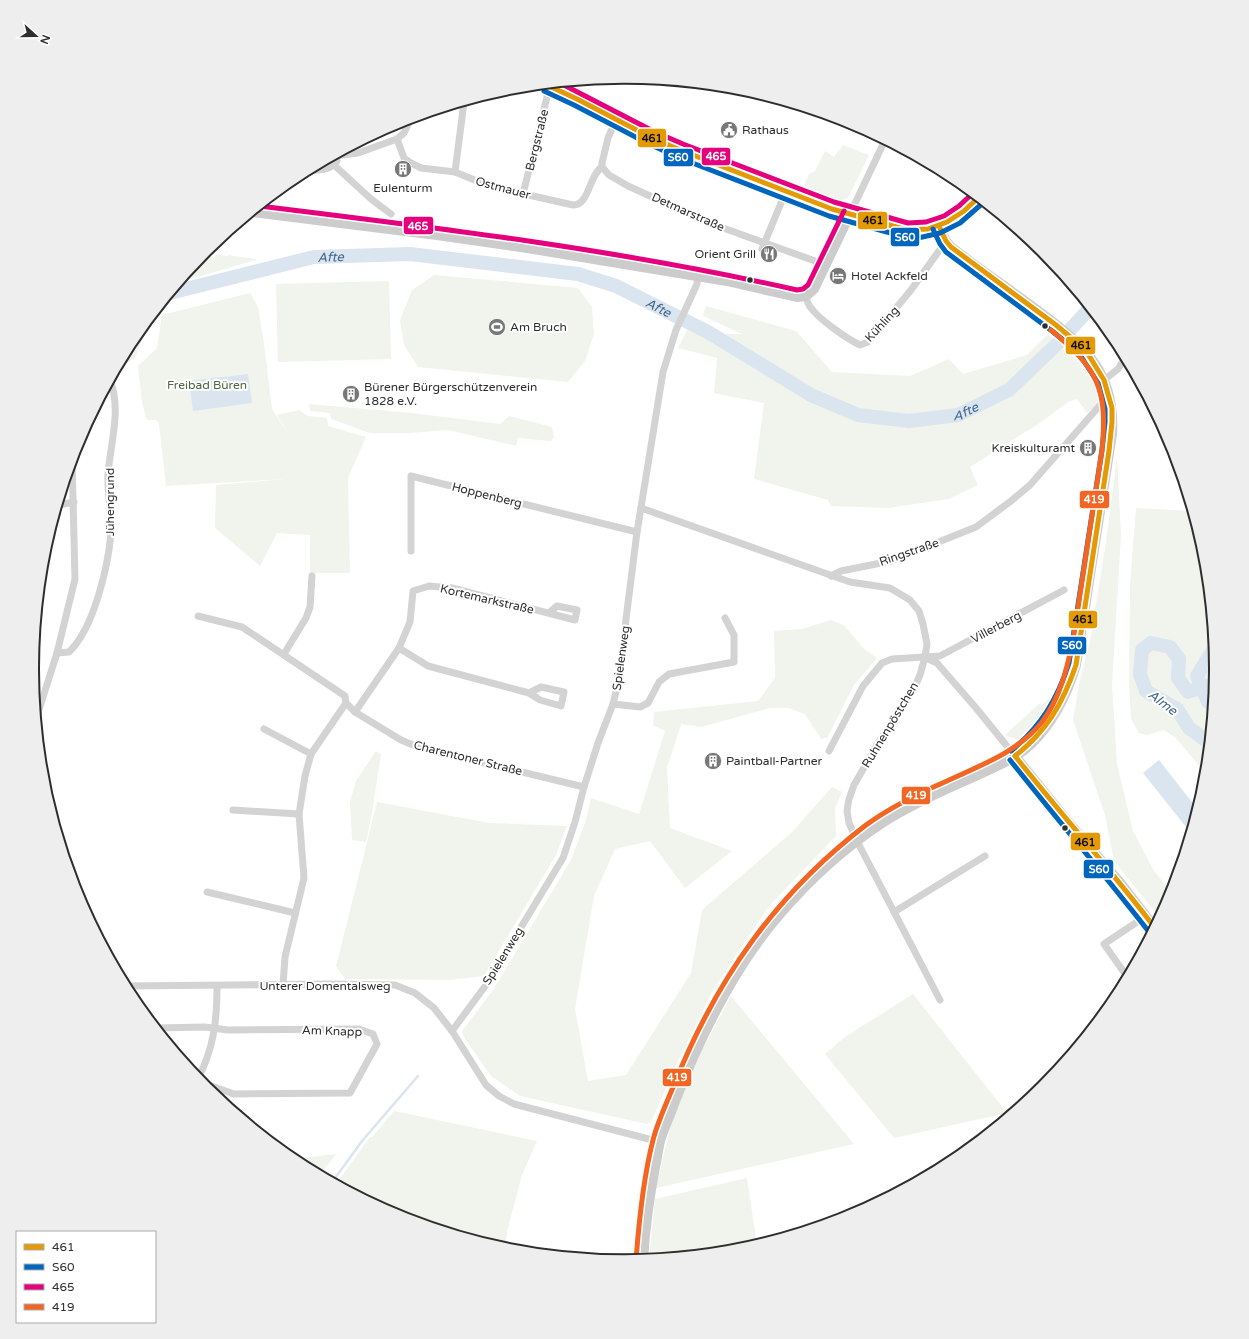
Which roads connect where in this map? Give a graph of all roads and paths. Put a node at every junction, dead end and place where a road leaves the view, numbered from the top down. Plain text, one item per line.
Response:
1 (555, 88) edge
2 (548, 89) edge
3 (463, 107) edge
4 (616, 120) junction
5 (407, 126) edge
6 (397, 139) junction
7 (883, 144) edge
8 (347, 154) edge
9 (337, 159) edge
10 (334, 165) junction
11 (602, 167) junction
12 (320, 169) edge
13 (455, 172) junction
14 (786, 191) junction
15 (523, 194) junction
16 (975, 201) edge
17 (258, 213) edge
18 (391, 214) dead end
19 (850, 214) junction
20 (939, 226) junction
21 (946, 241) junction
22 (763, 246) junction
23 (826, 265) junction
24 (698, 276) junction
25 (806, 296) junction
26 (1122, 362) edge
27 (1104, 380) junction
28 (112, 386) edge
29 (1108, 395) junction
30 (73, 474) edge
31 (74, 502) junction
32 (63, 504) edge
33 (641, 508) junction
34 (637, 532) junction
35 (411, 551) dead end
36 (312, 576) dead end
37 (831, 576) junction
38 (1064, 590) dead end
39 (549, 613) dead end
40 (198, 616) dead end
41 (725, 618) dead end
42 (399, 648) junction
43 (57, 653) junction
44 (284, 654) junction
45 (926, 657) junction
46 (530, 693) dead end
47 (346, 703) junction
48 (613, 704) junction
49 (40, 707) edge
50 (355, 712) junction
51 (264, 729) dead end
52 (829, 751) dead end
53 (311, 754) junction
54 (1015, 756) junction
55 (584, 787) junction
56 (233, 810) dead end
57 (299, 814) junction
58 (857, 841) junction
59 (985, 856) dead end
60 (207, 892) dead end
61 (894, 912) junction
62 (295, 913) junction
63 (1146, 916) junction
64 (1152, 924) edge
65 (1125, 973) edge
66 (283, 985) junction
67 (132, 986) edge
68 (217, 986) junction
69 (940, 1000) dead end
70 (162, 1028) edge
71 (216, 1028) junction
72 (452, 1031) junction
73 (200, 1074) edge
74 (213, 1086) edge
75 (660, 1142) junction
76 (643, 1255) edge

1 - 4 main road
2 - 15 street, Bergstraße
3 - 13 street
4 - 11 street
4 - 14 main road
5 - 6 street
6 - 8 street
6 - 13 street, Ostmauer
7 - 19 street
9 - 10 street
10 - 12 street
10 - 18 street
11 - 15 street, Ostmauer
11 - 22 street, Detmarstraße
13 - 15 street, Ostmauer
14 - 19 main road
14 - 22 street
16 - 20 main road
17 - 24 main road
19 - 20 main road
19 - 23 main road
20 - 21 main road
21 - 25 street, Kühling
21 - 27 main road
22 - 23 street, Detmarstraße
23 - 25 main road
24 - 25 main road
24 - 33 street, Spielenweg
26 - 27 street
27 - 29 main road
28 - 43 street, Jühengrund
29 - 37 street, Ringstraße
29 - 54 main road
30 - 31 street
31 - 32 street
31 - 43 street
33 - 34 street, Spielenweg
33 - 37 street
34 - 35 street, Hoppenberg
34 - 48 street, Spielenweg
36 - 44 street
37 - 45 street, Ruhnenpöstchen
38 - 45 street, Villerberg
39 - 42 street, Kortemarkstraße
40 - 44 street, Charentoner Straße
41 - 48 street
42 - 46 street
42 - 50 street, Kortemarkstraße
43 - 49 street
44 - 47 street, Charentoner Straße
45 - 52 street
45 - 54 street
45 - 58 street, Ruhnenpöstchen
47 - 50 street, Charentoner Straße
47 - 53 street
48 - 55 street, Spielenweg
50 - 55 street, Charentoner Straße
51 - 53 street
53 - 57 street
54 - 58 main road
54 - 63 main road
55 - 72 street, Spielenweg
56 - 57 street
57 - 62 street
58 - 61 street, Ruhnenpöstchen
58 - 75 main road
59 - 61 street
60 - 62 street
61 - 69 street, Ruhnenpöstchen
62 - 66 street
63 - 64 main road
63 - 65 street
66 - 68 street, Unterer Domentalsweg
66 - 72 street, Unterer Domentalsweg
67 - 68 street, Unterer Domentalsweg
68 - 71 street
70 - 71 street
71 - 73 street
71 - 74 street, Am Knapp
72 - 75 street, Unterer Domentalsweg
75 - 76 main road

